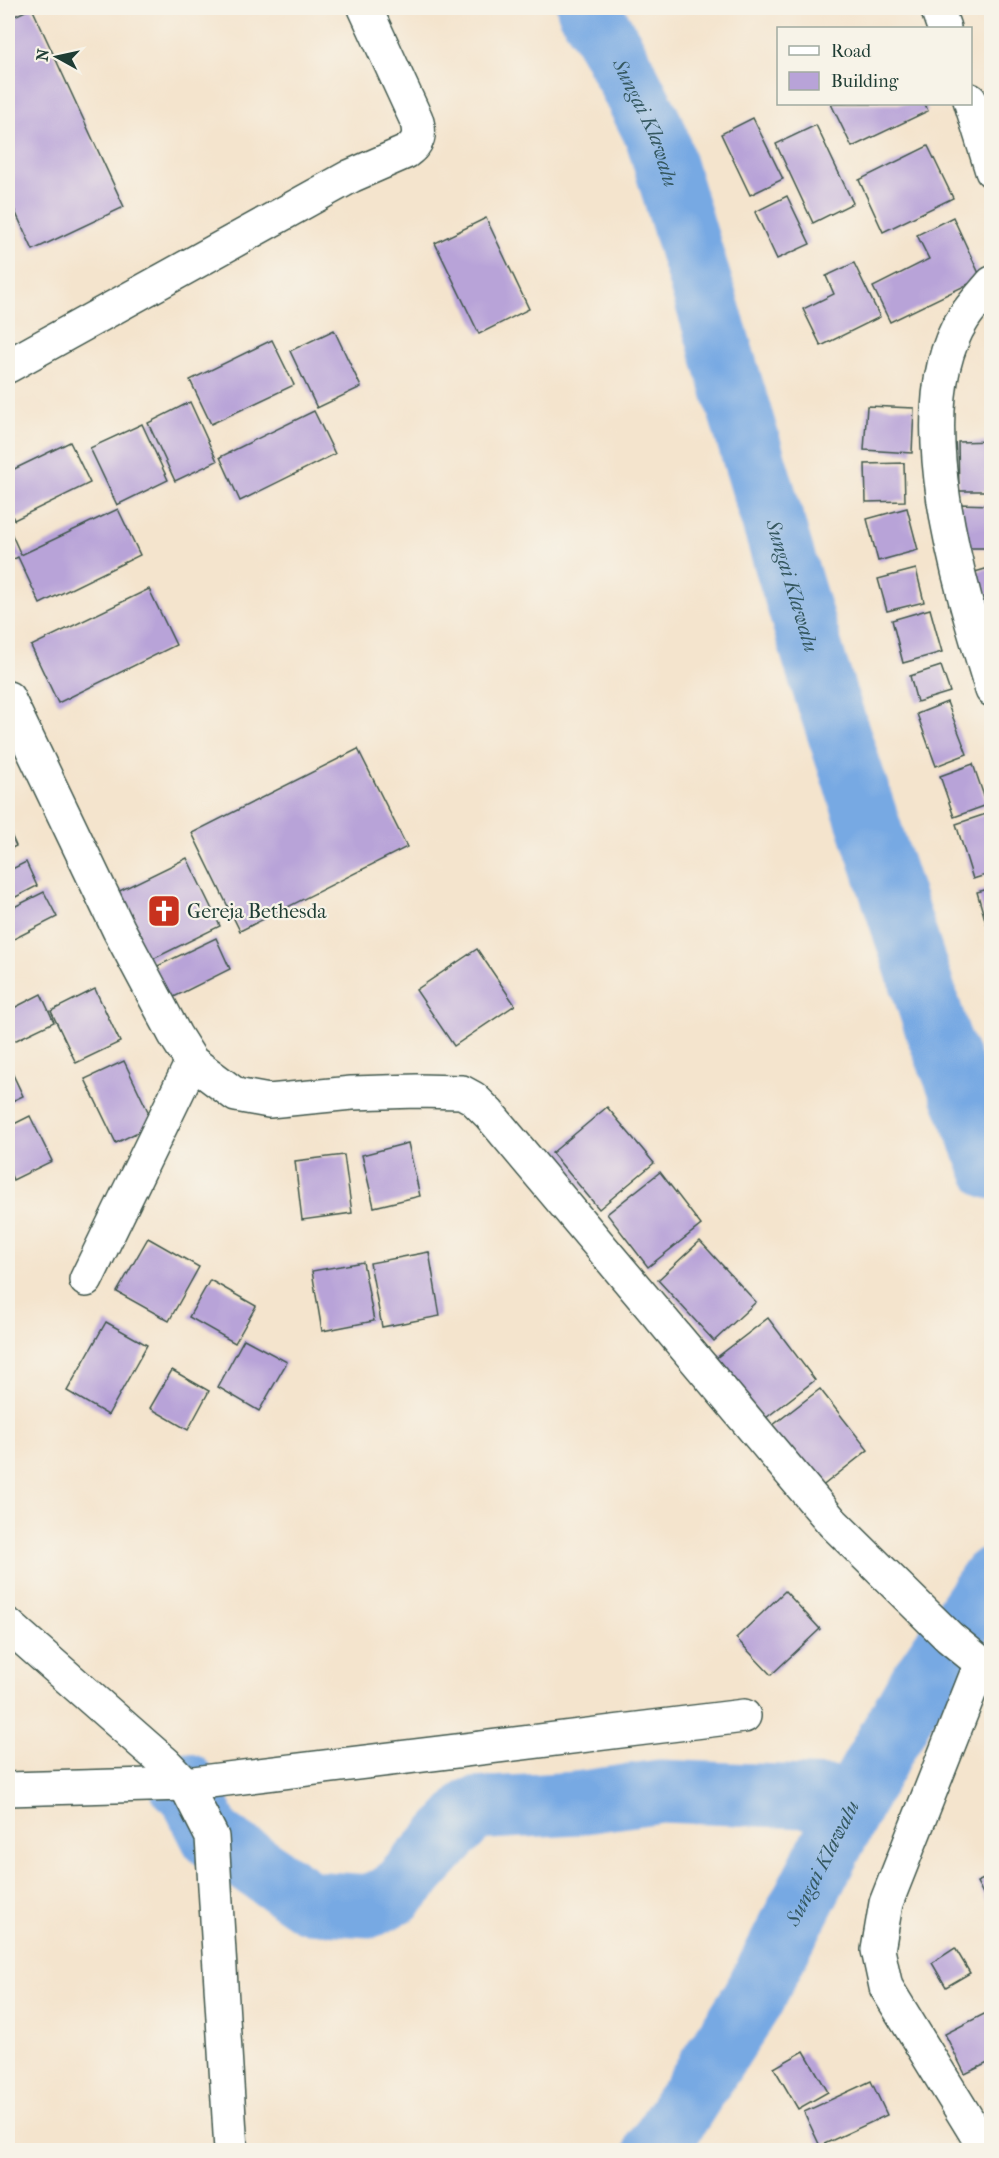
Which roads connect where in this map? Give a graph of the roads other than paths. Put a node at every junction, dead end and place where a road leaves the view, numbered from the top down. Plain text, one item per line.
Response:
1 (365, 8) edge
2 (937, 8) edge
3 (944, 27) edge
4 (972, 105) edge
5 (992, 171) edge
6 (992, 283) edge
7 (8, 366) edge
8 (992, 690) edge
9 (8, 698) edge
10 (192, 1062) junction
11 (86, 1280) dead end
12 (8, 1625) edge
13 (972, 1657) edge
14 (744, 1716) dead end
15 (185, 1784) junction
16 (8, 1789) edge
17 (231, 2151) edge
18 (986, 2151) edge

1 - 7 street
2 - 3 street
4 - 5 street
6 - 8 street
9 - 10 street
10 - 11 street
10 - 13 street
12 - 15 street
13 - 18 street
14 - 15 street
15 - 16 street
15 - 17 street

